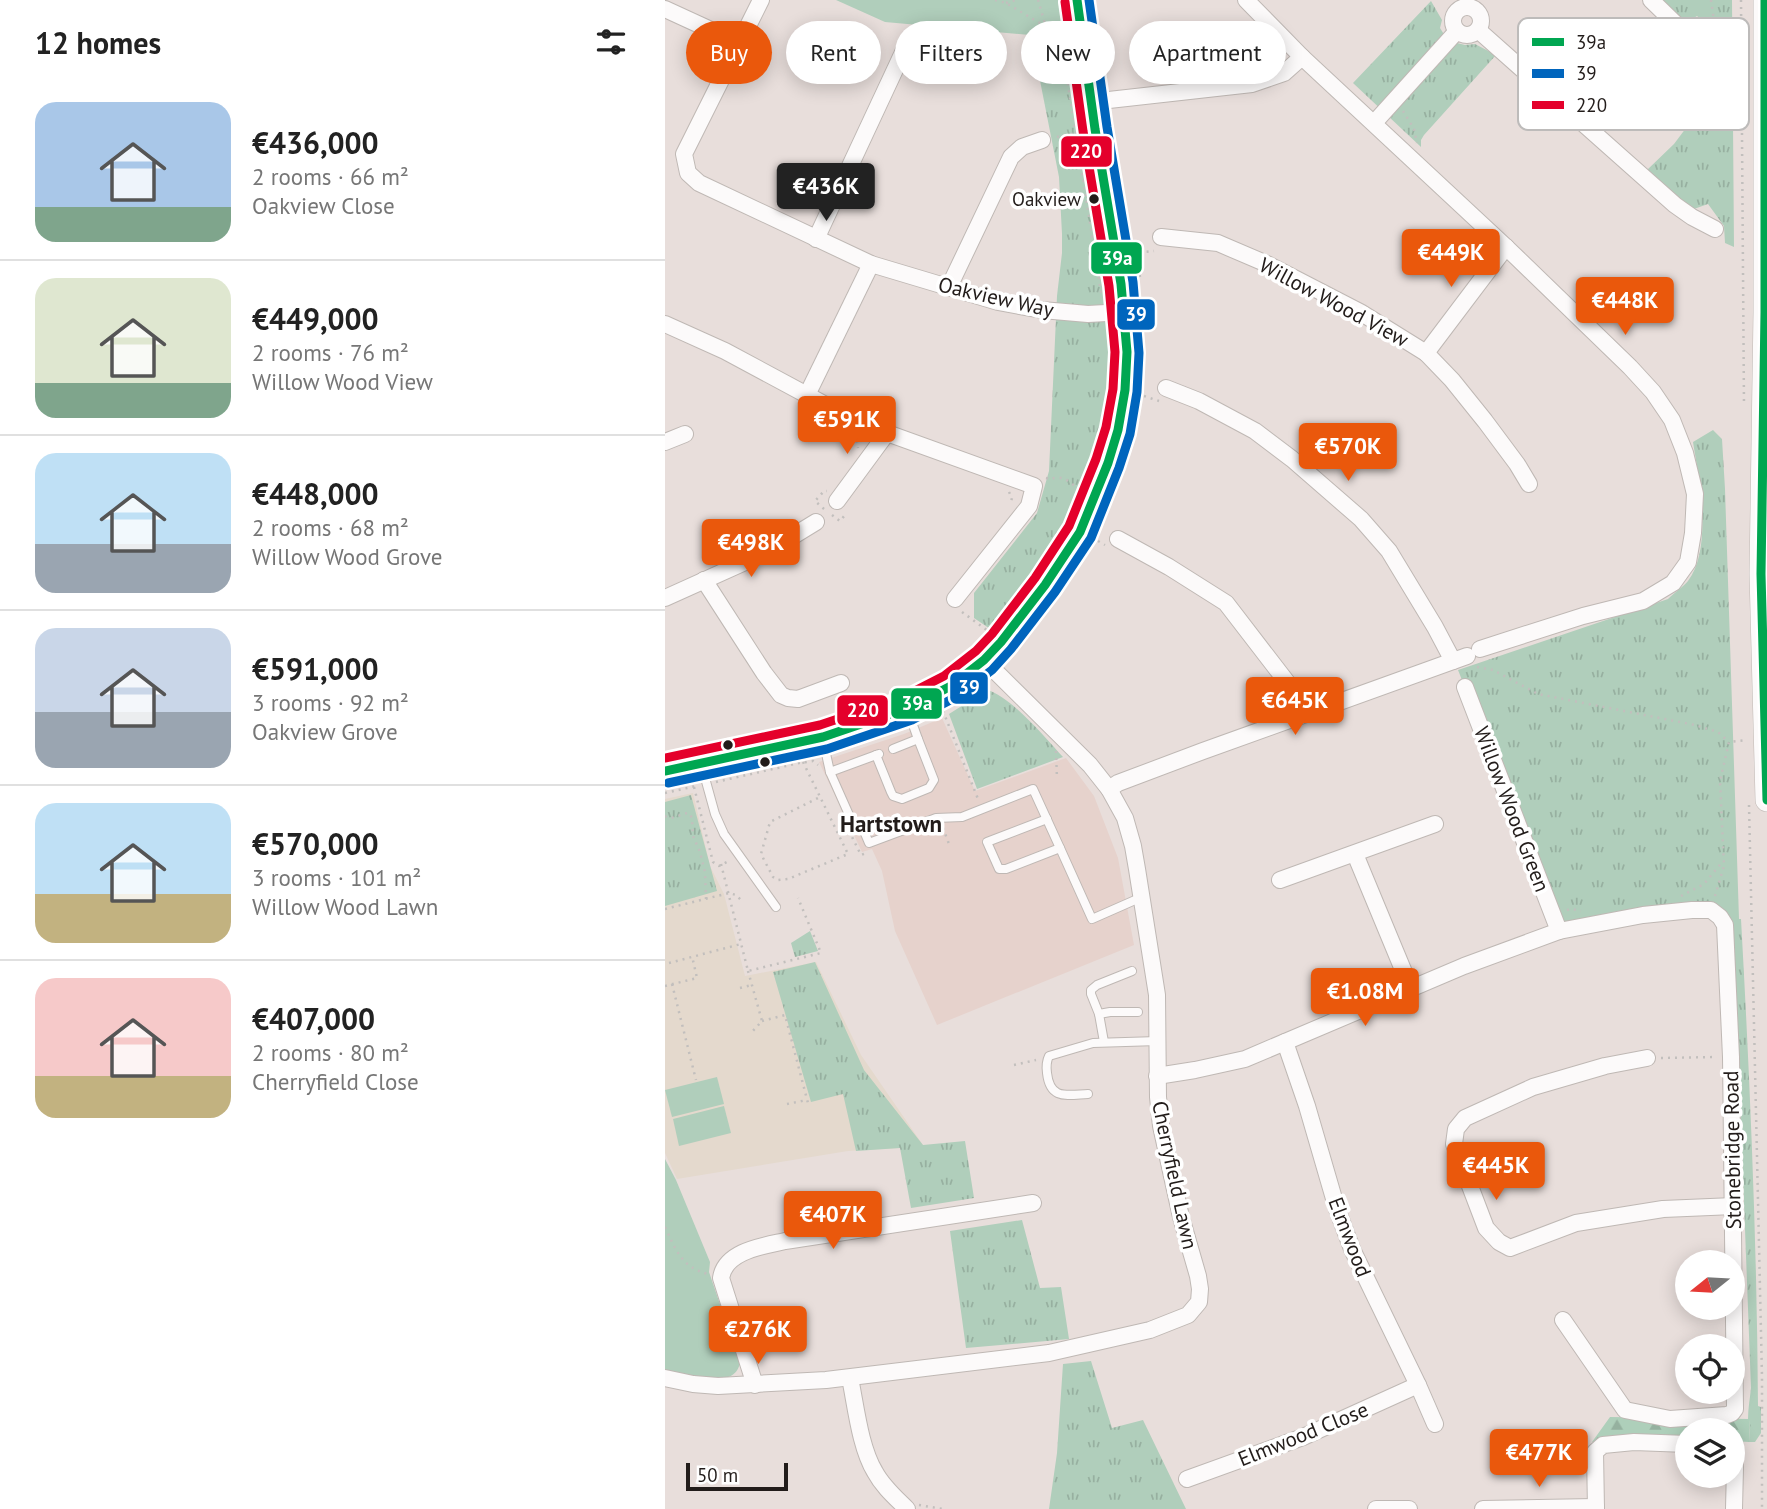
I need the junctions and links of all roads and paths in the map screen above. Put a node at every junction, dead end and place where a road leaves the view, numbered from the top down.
1 (761, 0) edge
2 (995, 0) edge
3 (1016, 0) edge
4 (1038, 0) edge
5 (1077, 0) edge
6 (1246, 0) edge
7 (1651, 0) edge
8 (1711, 0) edge
9 (1741, 0) edge
10 (1765, 0) edge
11 (1006, 3) junction
12 (1482, 5) edge
13 (1450, 6) edge
14 (665, 9) edge
15 (1670, 18) edge
16 (1714, 18) edge
17 (1741, 18) edge
18 (691, 21) edge
19 (750, 21) edge
20 (1038, 21) edge
21 (1044, 21) edge
22 (1478, 30) junction
23 (1457, 31) junction
24 (1302, 57) junction
25 (1518, 66) edge
26 (895, 70) edge
27 (719, 84) edge
28 (1073, 84) edge
29 (1091, 102) junction
30 (1402, 110) dead end
31 (1374, 122) junction
32 (1591, 130) edge
33 (1742, 130) edge
34 (1086, 131) junction
35 (1042, 140) joint
36 (1417, 146) dead end
37 (1715, 229) dead end
38 (1161, 237) dead end
39 (817, 239) junction
40 (1506, 247) junction
41 (871, 264) junction
42 (949, 287) junction
43 (1114, 313) junction
44 (665, 324) edge
45 (1766, 352) edge
46 (1426, 353) junction
47 (1165, 388) dead end
48 (807, 396) junction
49 (1744, 410) dead end
50 (849, 432) dead end
51 (887, 433) junction
52 (685, 435) dead end
53 (665, 442) edge
54 (856, 455) dead end
55 (1529, 484) dead end
56 (1008, 490) dead end
57 (838, 502) junction
58 (1010, 507) dead end
59 (816, 522) dead end
60 (1118, 539) dead end
61 (704, 580) junction
62 (665, 598) edge
63 (956, 604) joint
64 (1001, 642) junction
65 (1467, 655) junction
66 (984, 660) junction
67 (841, 683) dead end
68 (1465, 687) dead end
69 (941, 705) dead end
70 (908, 708) junction
71 (1306, 714) junction
72 (823, 737) junction
73 (1064, 738) junction
74 (1765, 738) edge
75 (918, 739) junction
76 (893, 749) dead end
77 (803, 762) junction
78 (665, 771) edge
79 (826, 773) junction
80 (704, 774) junction
81 (1057, 779) dead end
82 (1109, 789) junction
83 (665, 793) edge
84 (820, 797) junction
85 (1758, 797) edge
86 (981, 809) junction
87 (665, 816) edge
88 (1047, 819) junction
89 (1435, 824) dead end
90 (939, 825) dead end
91 (850, 832) dead end
92 (950, 844) dead end
93 (1060, 848) junction
94 (868, 852) dead end
95 (1355, 854) junction
96 (1724, 861) junction
97 (721, 864) dead end
98 (1280, 880) dead end
99 (729, 893) junction
100 (1142, 897) junction
101 (799, 898) dead end
102 (1675, 898) dead end
103 (706, 899) junction
104 (742, 901) dead end
105 (776, 907) dead end
106 (665, 909) edge
107 (1711, 909) junction
108 (1588, 910) dead end
109 (1552, 913) junction
110 (1559, 931) junction
111 (741, 944) junction
112 (692, 956) junction
113 (669, 962) dead end
114 (748, 971) junction
115 (1132, 971) dead end
116 (672, 985) junction
117 (752, 985) junction
118 (665, 986) edge
119 (740, 988) dead end
120 (1411, 989) junction
121 (1138, 1012) dead end
122 (1098, 1014) junction
123 (762, 1021) junction
124 (751, 1033) dead end
125 (1158, 1041) junction
126 (1104, 1042) junction
127 (1285, 1042) junction
128 (1731, 1057) junction
129 (1647, 1058) joint
130 (1046, 1060) junction
131 (1014, 1065) dead end
132 (1157, 1076) junction
133 (696, 1080) dead end
134 (1088, 1094) dead end
135 (807, 1100) junction
136 (787, 1104) dead end
137 (809, 1107) dead end
138 (1033, 1203) dead end
139 (1734, 1206) junction
140 (665, 1227) edge
141 (721, 1278) junction
142 (1563, 1320) dead end
143 (665, 1378) edge
144 (850, 1378) junction
145 (755, 1385) junction
146 (1418, 1385) junction
147 (1435, 1424) dead end
148 (1675, 1444) edge
149 (1187, 1479) dead end
150 (1734, 1488) edge
151 (913, 1507) edge
152 (1596, 1508) edge
153 (943, 1509) edge
154 (1375, 1509) edge
155 (1409, 1509) edge
156 (1483, 1509) edge
157 (1734, 1509) edge
158 (1762, 1509) edge

1 - 19 street, Oakview Way
2 - 11 path
3 - 11 path
4 - 21 path
5 - 29 street
6 - 24 street
7 - 15 street
8 - 16 path
9 - 17 path
10 - 45 street
11 - 20 path
12 - 13 street
12 - 22 street
13 - 23 street
14 - 18 street
22 - 23 street
22 - 25 street
23 - 31 street
24 - 29 street
24 - 31 street
26 - 39 street
27 - 39 street, Oakview Way
28 - 34 path
29 - 34 street
30 - 36 path
31 - 40 street
32 - 37 street
33 - 49 path
34 - 35 path
34 - 43 street
34 - 43 path
35 - 42 street
38 - 46 street, Willow Wood View
39 - 41 street, Oakview Way
40 - 46 street
40 - 65 street
41 - 42 street, Oakview Way
41 - 48 street
42 - 43 street, Oakview Way
43 - 64 street
44 - 48 street
45 - 74 street
46 - 55 street, Willow Wood View
47 - 65 street
48 - 51 street
50 - 54 path
51 - 57 street
51 - 63 street
52 - 53 street
56 - 58 path
57 - 57 path
59 - 61 street
60 - 71 street
61 - 62 street
61 - 67 street
63 - 64 path
64 - 66 street
65 - 71 street
66 - 70 street
66 - 73 street, Cherryfield Lawn
68 - 109 street, Willow Wood Green
69 - 86 path
70 - 72 street
70 - 75 lane
71 - 82 street
72 - 79 lane
72 - 80 street
73 - 81 path
73 - 82 street, Cherryfield Lawn
74 - 85 street
74 - 96 path
75 - 76 lane
75 - 79 lane
77 - 79 path
77 - 80 path
77 - 84 path
78 - 80 street
79 - 86 lane
80 - 83 path
80 - 105 lane
82 - 100 street, Cherryfield Lawn
84 - 84 path
85 - 158 path
86 - 88 lane
87 - 103 path
88 - 93 lane
88 - 93 lane
89 - 95 street
90 - 92 path
91 - 94 path
93 - 100 lane
95 - 98 street
95 - 120 street
96 - 102 path
96 - 107 path
97 - 99 path
99 - 103 path
99 - 104 path
99 - 111 path
100 - 125 street, Cherryfield Lawn
101 - 114 path
103 - 106 path
107 - 110 street
107 - 128 street, Stonebridge Road
108 - 109 path
109 - 110 street, Willow Wood Green
110 - 120 street
111 - 112 path
111 - 114 path
112 - 113 path
112 - 116 path
114 - 117 path
115 - 122 lane
116 - 118 path
116 - 133 path
117 - 119 path
117 - 123 path
120 - 127 street
121 - 122 lane
122 - 126 lane
123 - 124 path
123 - 135 path
125 - 126 lane
125 - 132 street, Cherryfield Lawn
126 - 130 lane
127 - 132 street
127 - 146 street, Elmwood
128 - 129 path
128 - 139 street, Stonebridge Road
129 - 139 street
130 - 131 path
130 - 134 lane
132 - 144 street, Cherryfield Lawn
135 - 136 path
135 - 137 path
138 - 141 street
139 - 142 street, Stonebridge Road
140 - 141 path
141 - 145 street
143 - 145 street, Cherryfield Lawn
144 - 145 street, Cherryfield Lawn
144 - 151 street
146 - 147 street, Elmwood
146 - 149 street, Elmwood Close
148 - 152 street
150 - 157 street
151 - 153 path
152 - 156 street
154 - 155 street

